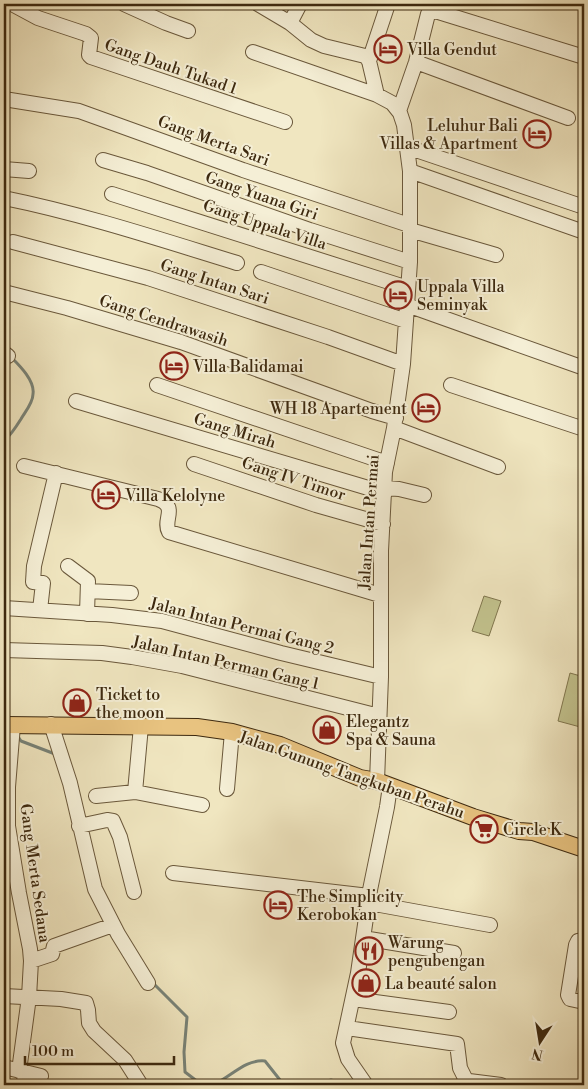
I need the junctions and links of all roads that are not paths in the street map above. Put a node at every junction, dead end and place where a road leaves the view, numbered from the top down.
1 (12, 4) edge
2 (124, 4) edge
3 (258, 4) edge
4 (300, 4) edge
5 (388, 4) edge
6 (290, 23) junction
7 (188, 32) dead end
8 (253, 52) dead end
9 (584, 57) edge
10 (369, 61) junction
11 (416, 62) junction
12 (379, 96) junction
13 (4, 99) edge
14 (399, 111) junction
15 (568, 118) dead end
16 (285, 122) dead end
17 (407, 146) junction
18 (103, 160) dead end
19 (4, 169) edge
20 (29, 171) dead end
21 (410, 171) junction
22 (112, 194) dead end
23 (4, 198) edge
24 (584, 207) edge
25 (410, 227) junction
26 (584, 232) edge
27 (12, 242) dead end
28 (496, 255) dead end
29 (410, 262) junction
30 (237, 263) dead end
31 (261, 272) dead end
32 (408, 288) junction
33 (4, 292) edge
34 (407, 305) junction
35 (406, 321) junction
36 (404, 364) junction
37 (584, 368) edge
38 (451, 385) dead end
39 (157, 386) dead end
40 (76, 401) dead end
41 (395, 423) junction
42 (584, 429) edge
43 (387, 463) junction
44 (194, 464) dead end
45 (24, 466) dead end
46 (498, 467) dead end
47 (56, 473) junction
48 (385, 491) junction
49 (424, 495) dead end
50 (383, 524) junction
51 (68, 566) dead end
52 (88, 591) junction
53 (131, 593) dead end
54 (380, 595) junction
55 (4, 608) edge
56 (40, 610) junction
57 (87, 614) junction
58 (4, 650) edge
59 (381, 677) junction
60 (379, 716) junction
61 (51, 724) junction
62 (8, 725) edge
63 (141, 726) junction
64 (232, 732) junction
65 (384, 783) junction
66 (227, 789) dead end
67 (136, 792) junction
68 (96, 796) dead end
69 (202, 805) dead end
70 (79, 826) junction
71 (519, 831) junction
72 (584, 849) edge
73 (584, 856) edge
74 (173, 873) dead end
75 (134, 892) dead end
76 (369, 899) junction
77 (113, 925) junction
78 (490, 925) dead end
79 (363, 938) junction
80 (584, 940) edge
81 (454, 953) dead end
82 (31, 961) junction
83 (578, 972) edge
84 (148, 983) dead end
85 (4, 996) edge
86 (29, 997) junction
87 (353, 999) junction
88 (584, 1002) edge
89 (449, 1012) dead end
90 (346, 1028) junction
91 (4, 1067) edge
92 (23, 1076) edge
93 (41, 1076) dead end
94 (141, 1085) edge
95 (366, 1085) edge
96 (501, 1085) edge

1 - 16 street, Gang Dauh Tukad 1
2 - 7 street
3 - 6 street
4 - 6 street
5 - 10 street
6 - 10 street
8 - 12 street
9 - 11 street
10 - 12 street
11 - 14 street
11 - 15 street
12 - 14 street
13 - 25 street, Gang Merta Sari
14 - 17 street, Jalan Intan Permai
17 - 21 street, Jalan Intan Permai
17 - 24 street
18 - 29 street, Gang Yuana Giri
19 - 20 street
21 - 25 street, Jalan Intan Permai
21 - 26 street
22 - 32 street, Gang Uppala Villa
23 - 30 street
25 - 28 street, Gang Merta Sari
25 - 29 street, Jalan Intan Permai
27 - 36 street, Gang Intan Sari
29 - 32 street, Jalan Intan Permai
31 - 35 street
32 - 34 street, Jalan Intan Permai
33 - 41 street, Gang Cendrawasih
34 - 35 street, Jalan Intan Permai
34 - 37 street
35 - 36 street, Jalan Intan Permai
36 - 41 street, Jalan Intan Permai
38 - 42 street
39 - 43 street
40 - 48 street, Gang Mirah
41 - 43 street, Jalan Intan Permai
41 - 46 street, Gang Cendrawasih
43 - 48 street, Jalan Intan Permai
44 - 50 street, Gang IV Timor
45 - 47 street
47 - 54 street
47 - 56 street
48 - 49 street, Gang Mirah
48 - 50 street, Jalan Intan Permai
50 - 54 street, Jalan Intan Permai
51 - 52 street
52 - 53 street
52 - 57 street
54 - 59 street, Jalan Intan Permai
55 - 56 street, Jalan Intan Permai Gang 2
56 - 57 street, Jalan Intan Permai Gang 2
57 - 59 street, Jalan Intan Permai Gang 2
58 - 60 street, Jalan Intan Perman Gang 1
59 - 60 street, Jalan Intan Permai
60 - 65 street, Jalan Intan Permai
61 - 62 main road, Jalan Gunung Tangkuban Perahu
61 - 63 main road, Jalan Gunung Tangkuban Perahu
61 - 70 street
62 - 82 street, Gang Merta Sedana
63 - 64 main road, Jalan Gunung Tangkuban Perahu
63 - 67 street
64 - 65 main road, Jalan Gunung Tangkuban Perahu
64 - 66 street
65 - 71 main road, Jalan Gunung Tangkuban Perahu
65 - 76 street, Jalan Intan Permai
67 - 68 street
67 - 69 street
70 - 75 street
70 - 77 street
71 - 72 main road, Jalan Gunung Tangkuban Perahu
71 - 73 main road, Jalan Gunung Tangkuban Perahu
74 - 76 street
76 - 78 street
76 - 79 street, Jalan Intan Permai
77 - 82 street
77 - 84 street
79 - 81 street
79 - 87 street, Jalan Intan Permai
80 - 83 street
82 - 86 street, Gang Merta Sedana
83 - 88 street
85 - 86 street
86 - 92 street, Gang Merta Sedana
86 - 94 street
87 - 89 street
87 - 90 street, Jalan Intan Permai
90 - 95 street, Jalan Intan Permai
90 - 96 street
91 - 92 street
92 - 93 street

